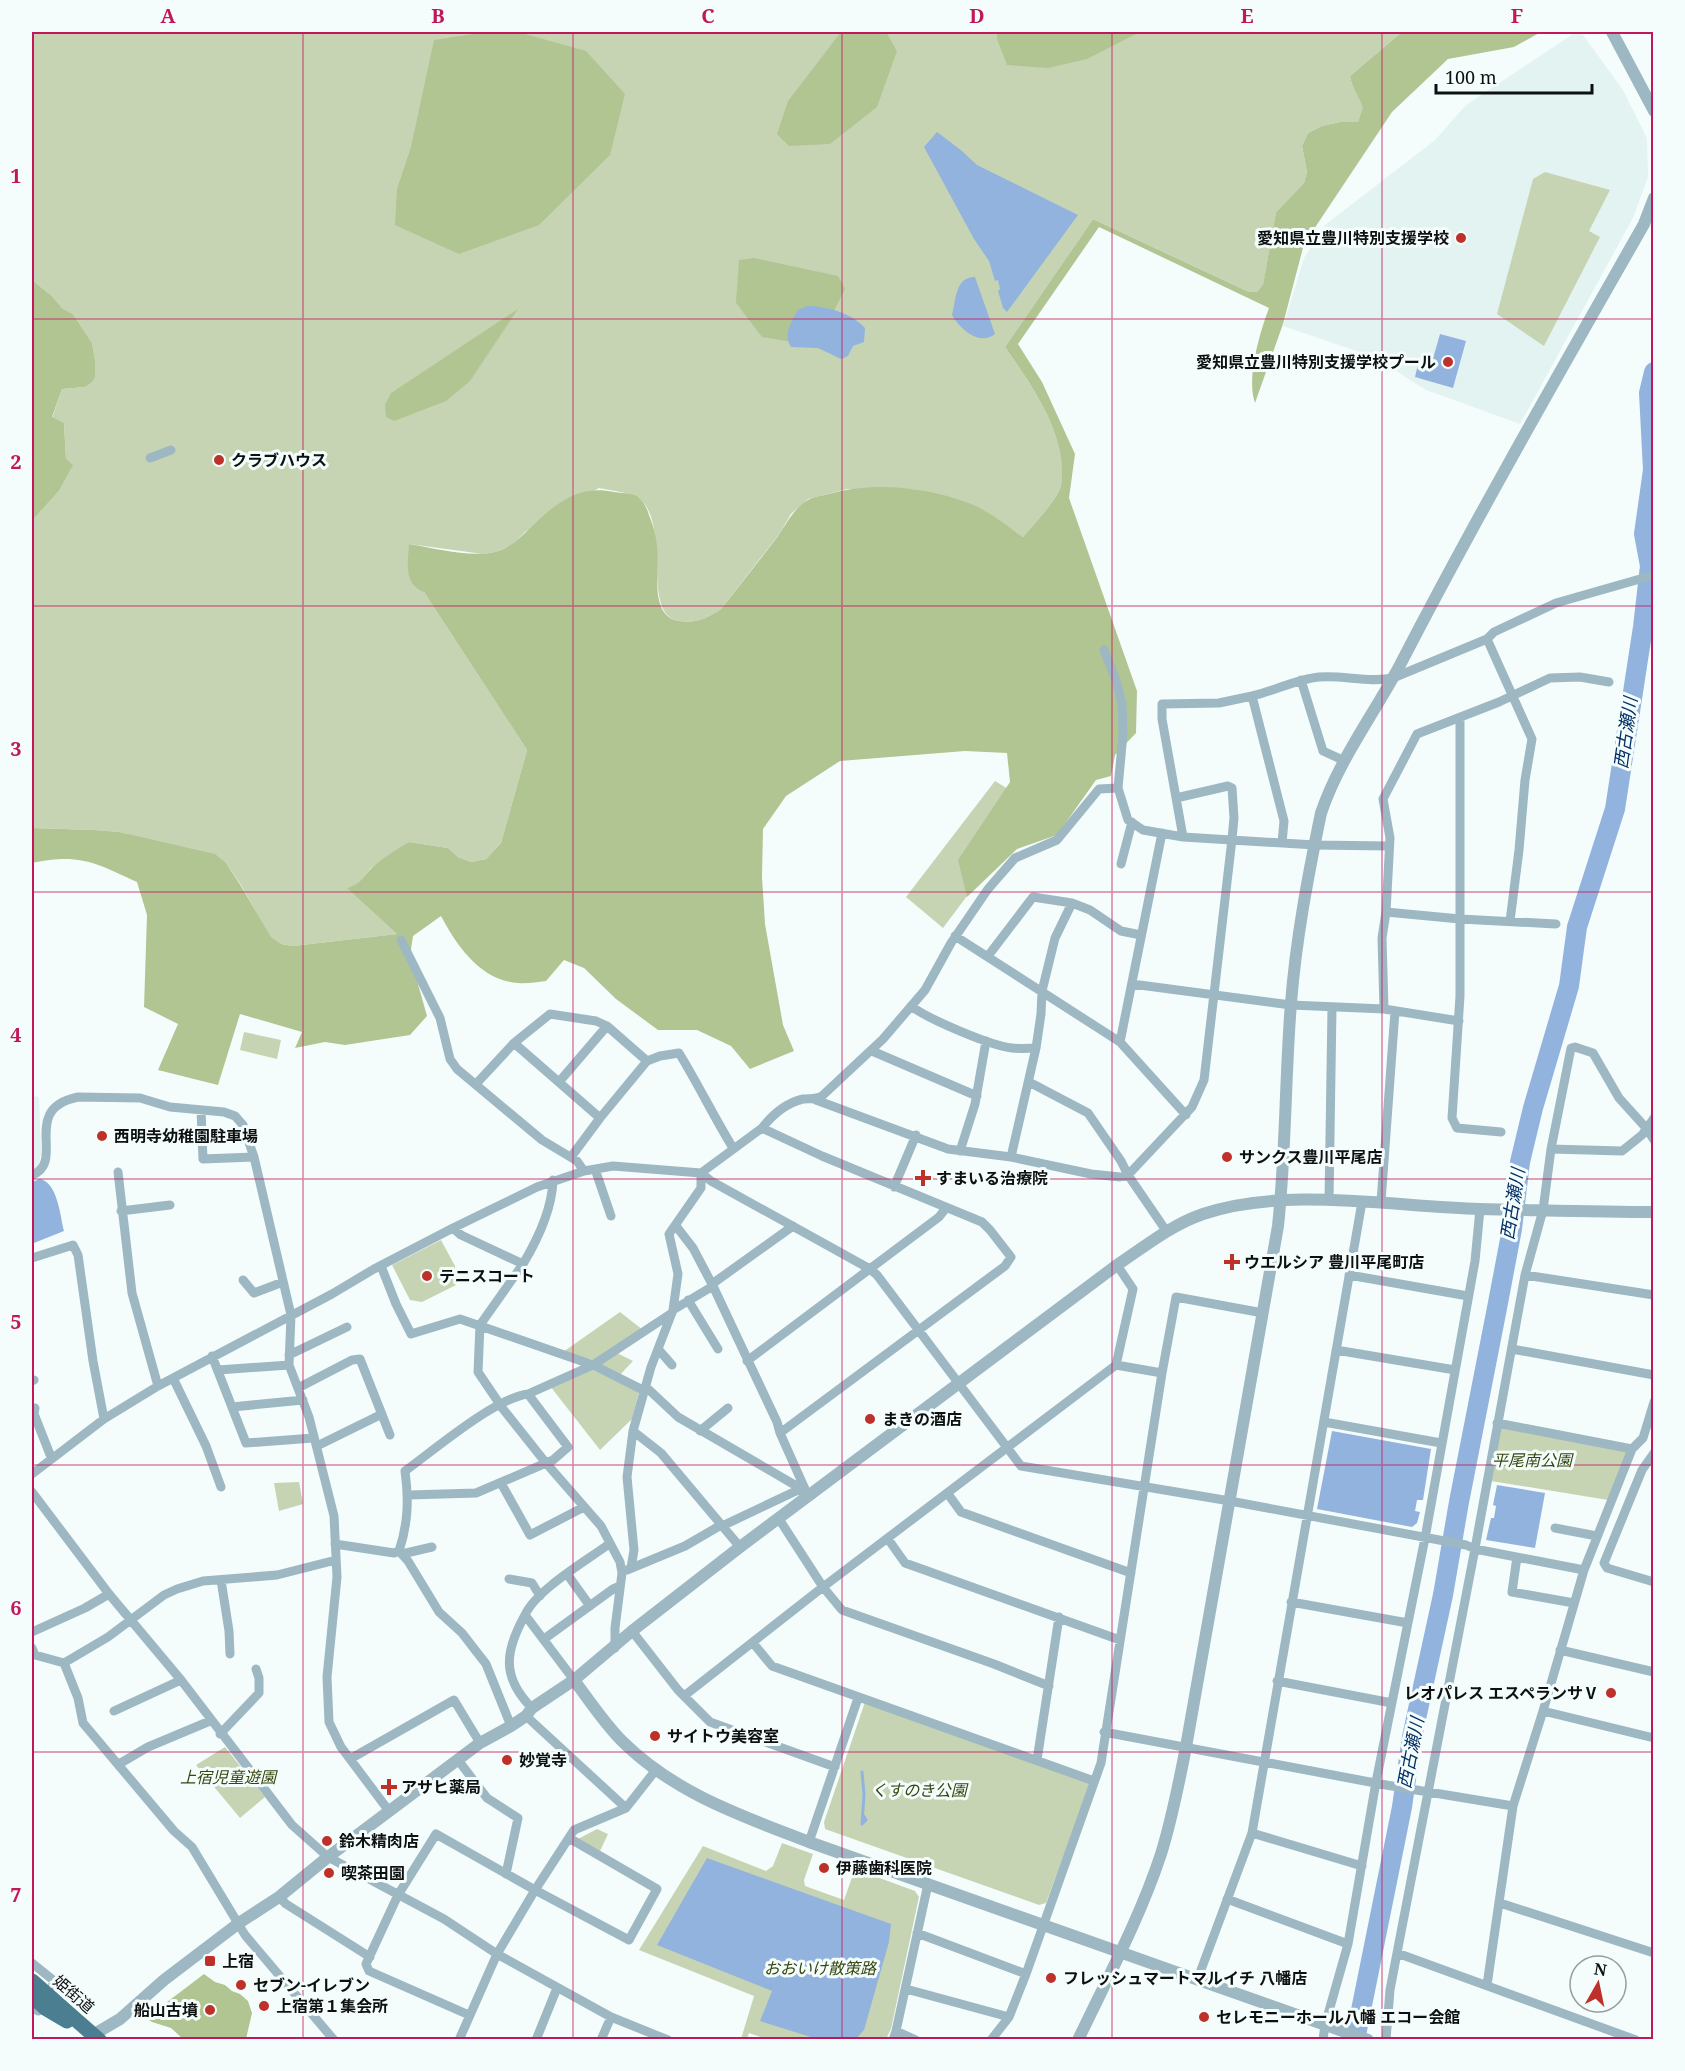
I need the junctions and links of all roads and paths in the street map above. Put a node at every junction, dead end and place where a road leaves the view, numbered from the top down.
1 (1612, 32) edge
2 (1653, 111) edge
3 (1653, 198) edge
4 (171, 450) dead end
5 (150, 458) dead end
6 (1653, 575) edge
7 (1487, 639) junction
8 (1104, 650) dead end
9 (1393, 678) junction
10 (1301, 680) junction
11 (1609, 682) dead end
12 (1512, 695) junction
13 (1252, 696) junction
14 (1460, 717) junction
15 (1345, 761) junction
16 (1118, 788) junction
17 (1176, 798) junction
18 (1132, 822) junction
19 (1162, 833) junction
20 (1183, 837) junction
21 (1232, 839) junction
22 (1282, 843) junction
23 (1315, 845) junction
24 (1388, 846) junction
25 (1121, 864) dead end
26 (1072, 903) junction
27 (1386, 912) junction
28 (1460, 919) junction
29 (1510, 921) junction
30 (1556, 924) dead end
31 (1142, 935) junction
32 (956, 936) junction
33 (401, 940) dead end
34 (988, 956) junction
35 (1132, 984) junction
36 (1042, 991) junction
37 (1215, 995) junction
38 (1291, 1005) junction
39 (911, 1006) junction
40 (1332, 1007) junction
41 (1384, 1009) junction
42 (1395, 1011) junction
43 (1459, 1021) junction
44 (607, 1026) junction
45 (986, 1041) junction
46 (1120, 1042) junction
47 (514, 1043) junction
48 (1036, 1048) junction
49 (872, 1052) junction
50 (647, 1061) junction
51 (559, 1082) junction
52 (1029, 1082) junction
53 (476, 1084) junction
54 (977, 1096) junction
55 (816, 1100) junction
56 (201, 1110) junction
57 (1186, 1115) junction
58 (600, 1118) junction
59 (1653, 1118) edge
60 (762, 1128) junction
61 (1647, 1129) junction
62 (1501, 1132) dead end
63 (916, 1136) junction
64 (1653, 1140) edge
65 (733, 1148) junction
66 (1551, 1149) junction
67 (960, 1151) junction
68 (254, 1157) junction
69 (571, 1157) junction
70 (1011, 1157) junction
71 (595, 1169) junction
72 (584, 1171) junction
73 (118, 1172) dead end
74 (701, 1173) junction
75 (32, 1175) edge
76 (1128, 1175) junction
77 (553, 1180) junction
78 (894, 1187) junction
79 (1281, 1201) junction
80 (1329, 1201) junction
81 (1362, 1202) junction
82 (1381, 1202) junction
83 (170, 1205) dead end
84 (946, 1208) junction
85 (1480, 1209) junction
86 (121, 1210) junction
87 (1543, 1210) junction
88 (1653, 1212) edge
89 (611, 1216) dead end
90 (676, 1226) junction
91 (793, 1226) junction
92 (453, 1228) junction
93 (1167, 1232) junction
94 (32, 1258) edge
95 (523, 1264) junction
96 (1117, 1265) junction
97 (381, 1266) junction
98 (870, 1269) junction
99 (1349, 1275) junction
100 (1525, 1275) junction
101 (243, 1280) dead end
102 (283, 1282) junction
103 (712, 1285) junction
104 (1653, 1295) edge
105 (1468, 1296) junction
106 (688, 1300) junction
107 (672, 1311) junction
108 (1263, 1313) junction
109 (291, 1315) junction
110 (480, 1325) junction
111 (347, 1327) dead end
112 (918, 1331) junction
113 (658, 1349) junction
114 (718, 1349) dead end
115 (1512, 1349) junction
116 (1336, 1350) junction
117 (212, 1356) junction
118 (289, 1360) junction
119 (747, 1361) junction
120 (593, 1365) junction
121 (672, 1365) dead end
122 (1116, 1365) junction
123 (218, 1370) junction
124 (1455, 1370) junction
125 (1162, 1373) junction
126 (1653, 1375) edge
127 (173, 1378) junction
128 (960, 1383) junction
129 (158, 1386) junction
130 (298, 1388) junction
131 (645, 1389) junction
132 (528, 1394) junction
133 (303, 1400) junction
134 (1653, 1402) edge
135 (500, 1404) junction
136 (232, 1407) junction
137 (35, 1408) dead end
138 (728, 1408) dead end
139 (382, 1414) junction
140 (104, 1419) junction
141 (1324, 1422) junction
142 (1497, 1423) junction
143 (633, 1431) junction
144 (700, 1431) junction
145 (780, 1433) junction
146 (390, 1435) dead end
147 (315, 1442) junction
148 (1441, 1443) junction
149 (1007, 1448) junction
150 (1632, 1449) junction
151 (1653, 1454) edge
152 (51, 1457) junction
153 (546, 1463) junction
154 (32, 1474) edge
155 (501, 1483) junction
156 (221, 1487) dead end
157 (1144, 1487) junction
158 (32, 1492) edge
159 (808, 1492) junction
160 (948, 1494) junction
161 (409, 1495) junction
162 (1230, 1501) junction
163 (584, 1507) junction
164 (1306, 1515) junction
165 (779, 1519) junction
166 (721, 1526) junction
167 (1555, 1528) dead end
168 (1597, 1536) junction
169 (1425, 1538) junction
170 (888, 1539) junction
171 (335, 1544) junction
172 (609, 1544) junction
173 (432, 1547) dead end
174 (740, 1547) junction
175 (1470, 1547) junction
176 (400, 1553) junction
177 (1517, 1557) junction
178 (336, 1560) junction
179 (1584, 1570) junction
180 (626, 1571) junction
181 (1131, 1573) junction
182 (567, 1574) junction
183 (509, 1579) dead end
184 (221, 1580) junction
185 (1653, 1582) edge
186 (620, 1586) junction
187 (824, 1587) junction
188 (109, 1594) junction
189 (540, 1596) junction
190 (1291, 1602) junction
191 (1574, 1603) junction
192 (590, 1606) junction
193 (525, 1615) junction
194 (1059, 1617) junction
195 (129, 1619) junction
196 (1408, 1623) junction
197 (632, 1631) junction
198 (32, 1632) edge
199 (544, 1639) junction
200 (1120, 1640) junction
201 (753, 1643) junction
202 (615, 1647) junction
203 (1560, 1650) junction
204 (33, 1653) edge
205 (230, 1654) dead end
206 (64, 1664) junction
207 (256, 1669) dead end
208 (1653, 1672) edge
209 (181, 1680) junction
210 (574, 1680) junction
211 (1277, 1682) junction
212 (1049, 1686) junction
213 (684, 1696) junction
214 (858, 1698) junction
215 (1392, 1703) junction
216 (114, 1711) dead end
217 (1544, 1711) junction
218 (529, 1712) junction
219 (210, 1721) junction
220 (512, 1726) junction
221 (1104, 1732) junction
222 (220, 1734) junction
223 (1653, 1738) edge
224 (480, 1743) junction
225 (1186, 1747) junction
226 (350, 1759) junction
227 (458, 1760) junction
228 (1037, 1760) junction
229 (1263, 1761) junction
230 (119, 1764) junction
231 (835, 1767) junction
232 (655, 1771) junction
233 (1094, 1781) junction
234 (1376, 1782) junction
235 (1423, 1791) junction
236 (1513, 1806) junction
237 (626, 1808) junction
238 (389, 1811) junction
239 (1252, 1833) junction
240 (569, 1838) junction
241 (809, 1842) junction
242 (328, 1857) junction
243 (1362, 1866) junction
244 (506, 1874) junction
245 (928, 1884) junction
246 (535, 1890) junction
247 (398, 1895) junction
248 (279, 1898) junction
249 (1227, 1899) junction
250 (1500, 1903) junction
251 (238, 1923) junction
252 (1044, 1924) junction
253 (917, 1933) junction
254 (1348, 1944) junction
255 (1119, 1952) junction
256 (1397, 1953) junction
257 (1653, 1953) edge
258 (497, 1954) junction
259 (370, 1957) junction
260 (32, 1963) edge
261 (1026, 1974) junction
262 (1198, 1978) junction
263 (32, 1981) edge
264 (1488, 1985) junction
265 (556, 1988) junction
266 (906, 1989) junction
267 (32, 1996) edge
268 (43, 2005) edge
269 (469, 2015) junction
270 (610, 2017) junction
271 (1009, 2017) junction
272 (1325, 2025) junction
273 (326, 2031) junction
274 (894, 2035) edge
275 (650, 2036) edge
276 (93, 2038) edge
277 (318, 2040) edge
278 (334, 2040) edge
279 (459, 2040) edge
280 (536, 2040) edge
281 (601, 2040) edge
282 (668, 2040) edge
283 (916, 2040) edge
284 (991, 2040) edge
285 (1078, 2040) edge
286 (1323, 2040) edge
287 (1368, 2040) edge
288 (1386, 2040) edge
289 (1636, 2040) edge

1 - 2 street
3 - 9 street
4 - 5 street
6 - 7 street
7 - 9 street
7 - 12 street
8 - 16 street
9 - 10 street
9 - 15 street
10 - 13 street
10 - 15 street
11 - 12 street
12 - 14 street
12 - 29 street
13 - 17 street
13 - 22 street
14 - 24 street
14 - 28 street
15 - 23 street
16 - 18 street
16 - 32 street
17 - 20 street
17 - 21 street
18 - 19 street
18 - 25 street
19 - 20 street
19 - 31 street
20 - 21 street
21 - 22 street
21 - 37 street
22 - 23 street
23 - 24 street
23 - 38 street
24 - 27 street
26 - 31 street
26 - 34 street
26 - 36 street
27 - 28 street
27 - 41 street
28 - 29 street
28 - 43 street
29 - 30 street
31 - 35 street
32 - 34 street
32 - 39 street
33 - 53 street
34 - 36 street
35 - 37 street
35 - 46 street
36 - 46 street
36 - 48 street
37 - 38 street
37 - 57 street
38 - 40 street
38 - 79 street
39 - 45 street
39 - 49 street
40 - 41 street
40 - 80 street
41 - 42 street
42 - 43 street
42 - 82 street
43 - 62 street
44 - 47 street
44 - 50 street
44 - 51 street
45 - 48 street
45 - 54 street
46 - 57 street
47 - 51 street
47 - 53 street
48 - 52 street
49 - 54 street
49 - 55 street
50 - 58 street
50 - 65 street
51 - 58 street
52 - 70 street
52 - 76 street
53 - 69 street
54 - 67 street
55 - 60 street
55 - 63 street
56 - 68 street
56 - 68 street
56 - 75 street
57 - 76 street
58 - 69 street
59 - 61 street
60 - 65 street
60 - 78 street
61 - 64 street
61 - 66 street
61 - 66 street
63 - 67 street
63 - 78 street
65 - 74 street
66 - 87 street
67 - 70 street
68 - 102 street
69 - 72 street
70 - 76 street
71 - 72 street
71 - 74 street
71 - 89 street
72 - 77 street
73 - 86 street
74 - 90 street
74 - 91 street
76 - 93 street
77 - 92 street
77 - 95 street
78 - 84 street
79 - 80 street
79 - 93 street
79 - 108 street
80 - 81 street
81 - 82 street
81 - 99 street
82 - 85 street
83 - 86 street
84 - 98 street
84 - 112 street
85 - 87 street
85 - 105 street
86 - 129 street
87 - 88 street
87 - 100 street
90 - 103 street
90 - 107 street
91 - 98 street
91 - 103 street
92 - 95 street
92 - 97 street
93 - 96 street
94 - 140 street
95 - 110 street
96 - 122 street
96 - 128 street
97 - 109 street
97 - 110 street
98 - 112 street
98 - 119 street
99 - 105 street
99 - 116 street
100 - 104 street
100 - 115 street
101 - 102 street
102 - 109 street
103 - 106 street
103 - 119 street
105 - 124 street
106 - 107 street
106 - 114 street
107 - 113 street
107 - 120 street
108 - 125 street
108 - 162 street
109 - 117 street
109 - 118 street
110 - 120 street
110 - 135 street
111 - 118 street
112 - 128 street
112 - 145 street
113 - 121 street
113 - 131 street
115 - 126 street
115 - 142 street
116 - 124 street
116 - 141 street
117 - 123 street
117 - 127 street
118 - 123 street
118 - 130 street
119 - 145 street
120 - 131 street
120 - 132 street
122 - 125 street
122 - 149 street
123 - 136 street
124 - 148 street
125 - 157 street
127 - 129 street
127 - 156 street
128 - 149 street
128 - 159 street
129 - 140 street
130 - 133 street
130 - 139 street
131 - 143 street
131 - 144 street
132 - 135 street
132 - 153 street
133 - 136 street
133 - 147 street
134 - 150 street
135 - 153 street
135 - 161 street
136 - 147 street
137 - 152 street
138 - 144 street
139 - 146 street
139 - 147 street
140 - 152 street
141 - 148 street
141 - 164 street
142 - 150 street
142 - 175 street
143 - 166 street
143 - 180 street
144 - 159 street
145 - 159 street
147 - 171 street
148 - 169 street
149 - 157 street
149 - 160 street
150 - 168 street
151 - 185 street
152 - 154 street
153 - 155 street
153 - 163 street
155 - 161 street
155 - 163 street
157 - 162 street
157 - 181 street
158 - 188 street
159 - 165 street
159 - 166 street
160 - 170 street
160 - 181 street
161 - 176 street
162 - 164 street
162 - 225 street
163 - 172 street
164 - 169 street
164 - 190 street
165 - 174 street
165 - 187 street
166 - 174 street
166 - 180 street
167 - 168 street
168 - 179 street
169 - 175 street
169 - 196 street
170 - 187 street
170 - 194 street
171 - 176 street
171 - 178 street
172 - 180 street
172 - 182 street
173 - 176 street
174 - 197 street
175 - 177 street
175 - 235 street
176 - 220 street
177 - 179 street
177 - 191 street
178 - 184 street
178 - 226 street
179 - 191 street
180 - 186 street
181 - 200 street
182 - 189 street
182 - 192 street
183 - 189 street
184 - 195 street
184 - 205 street
186 - 192 street
186 - 202 street
187 - 201 street
187 - 212 street
188 - 195 street
188 - 198 street
189 - 193 street
190 - 196 street
190 - 211 street
191 - 203 street
192 - 199 street
193 - 199 street
193 - 218 street
194 - 200 street
194 - 212 street
195 - 206 street
195 - 209 street
196 - 215 street
197 - 202 street
197 - 213 street
199 - 210 street
200 - 221 street
201 - 213 street
201 - 214 street
202 - 210 street
203 - 208 street
203 - 217 street
204 - 206 street
206 - 230 street
207 - 222 street
209 - 216 street
209 - 219 street
210 - 218 street
210 - 232 street
211 - 215 street
211 - 229 street
212 - 228 street
213 - 231 street
214 - 228 street
214 - 231 street
215 - 234 street
217 - 223 street
217 - 236 street
218 - 220 street
218 - 237 street
219 - 222 street
219 - 230 street
220 - 224 street
221 - 225 street
221 - 233 street
222 - 242 street
224 - 226 street
224 - 227 street
225 - 229 street
225 - 255 street
226 - 238 street
227 - 238 street
227 - 244 street
228 - 233 street
229 - 234 street
229 - 239 street
230 - 251 street
231 - 241 street
232 - 237 street
232 - 241 street
233 - 252 street
234 - 235 street
234 - 243 street
235 - 236 street
235 - 256 street
236 - 250 street
237 - 240 street
238 - 242 street
239 - 243 street
239 - 249 street
240 - 246 street
240 - 246 street
241 - 245 street
242 - 247 street
242 - 248 street
243 - 254 street
244 - 246 street
244 - 247 street
245 - 252 street
245 - 253 street
246 - 258 street
247 - 258 street
247 - 259 street
248 - 251 street
248 - 259 street
249 - 254 street
249 - 262 street
250 - 257 street
250 - 264 street
251 - 273 street
251 - 276 street
252 - 255 street
252 - 261 street
253 - 261 street
253 - 266 street
254 - 272 street
255 - 262 street
255 - 285 street
256 - 264 street
256 - 288 street
258 - 265 street
258 - 269 street
259 - 269 street
260 - 268 street
261 - 271 street
262 - 272 street
263 - 268 main road, 姫街道
264 - 289 street
265 - 270 street
265 - 280 street
266 - 271 street
266 - 274 street
267 - 268 main road, 姫街道
268 - 276 main road, 姫街道
269 - 279 street
270 - 275 street
270 - 281 street
271 - 284 street
272 - 286 street
272 - 287 street
273 - 277 street
273 - 278 street
274 - 283 street
275 - 282 street

